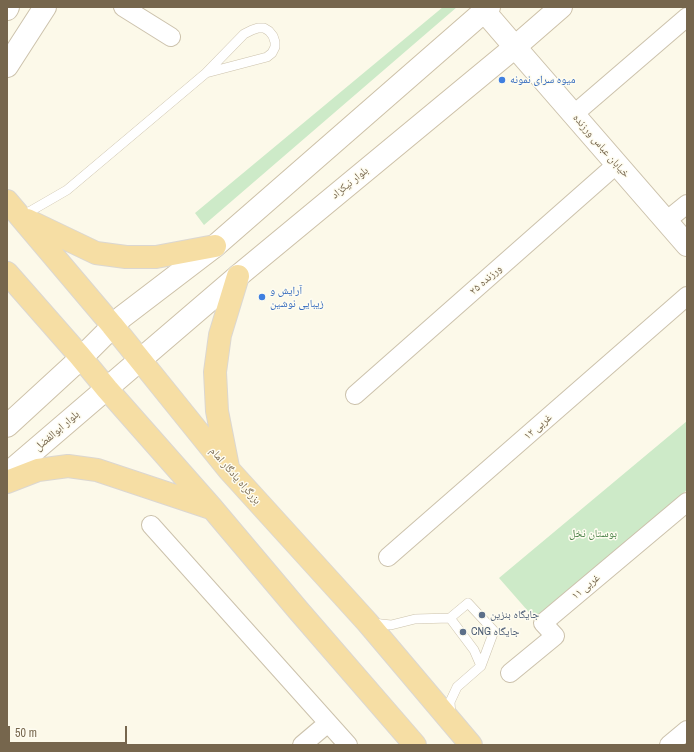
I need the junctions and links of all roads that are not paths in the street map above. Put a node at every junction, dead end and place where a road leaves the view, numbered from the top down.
1 (45, 7) edge
2 (123, 7) edge
3 (561, 7) edge
4 (487, 9) edge
5 (687, 16) edge
6 (172, 37) dead end
7 (515, 47) junction
8 (7, 66) edge
9 (206, 73) junction
10 (573, 115) junction
11 (616, 164) junction
12 (687, 204) edge
13 (14, 209) edge
14 (666, 221) junction
15 (687, 245) edge
16 (215, 246) junction
17 (7, 273) edge
18 (238, 276) junction
19 (687, 296) edge
20 (112, 325) junction
21 (81, 358) junction
22 (140, 360) junction
23 (107, 389) junction
24 (355, 395) dead end
25 (7, 426) edge
26 (229, 470) junction
27 (7, 474) edge
28 (7, 482) edge
29 (687, 502) edge
30 (212, 508) junction
31 (151, 524) dead end
32 (388, 558) dead end
33 (450, 618) junction
34 (367, 622) junction
35 (481, 666) junction
36 (510, 673) dead end
37 (451, 721) junction
38 (328, 723) junction
39 (687, 730) edge
40 (302, 745) edge
41 (348, 745) edge
42 (415, 745) edge
43 (471, 745) edge
44 (670, 745) edge

1 - 8 main road
2 - 6 street
3 - 7 main road, بلوار نیکزاد
4 - 7 main road, خیابان عباس ورزنده
4 - 16 main road
5 - 10 street
7 - 10 main road, خیابان عباس ورزنده
7 - 18 main road, بلوار نیکزاد
9 - 9 lane
9 - 13 lane
10 - 11 main road, خیابان عباس ورزنده
11 - 14 main road, خیابان عباس ورزنده
11 - 24 street, ورزنده ۲۵
12 - 14 street
13 - 16 highway
13 - 20 highway, بزرگراه یادگار امام
14 - 15 main road, خیابان عباس ورزنده
16 - 20 main road
17 - 21 highway
18 - 22 main road, بلوار نیکزاد
18 - 26 highway
19 - 32 street, غربی ۱۲
20 - 21 main road
20 - 22 highway, بزرگراه یادگار امام
21 - 23 highway
21 - 25 main road
22 - 23 main road, بلوار ابوالفضل
22 - 26 highway, بزرگراه یادگار امام
23 - 27 main road, بلوار ابوالفضل
23 - 30 highway
26 - 34 highway, بزرگراه یادگار امام
28 - 30 highway
29 - 36 street, غربی ۱۱
30 - 42 highway
31 - 38 street
33 - 34 lane
33 - 35 lane
33 - 35 lane
34 - 37 highway, بزرگراه یادگار امام
35 - 37 lane
37 - 43 highway, بزرگراه یادگار امام
38 - 40 street
38 - 41 street
39 - 44 street

